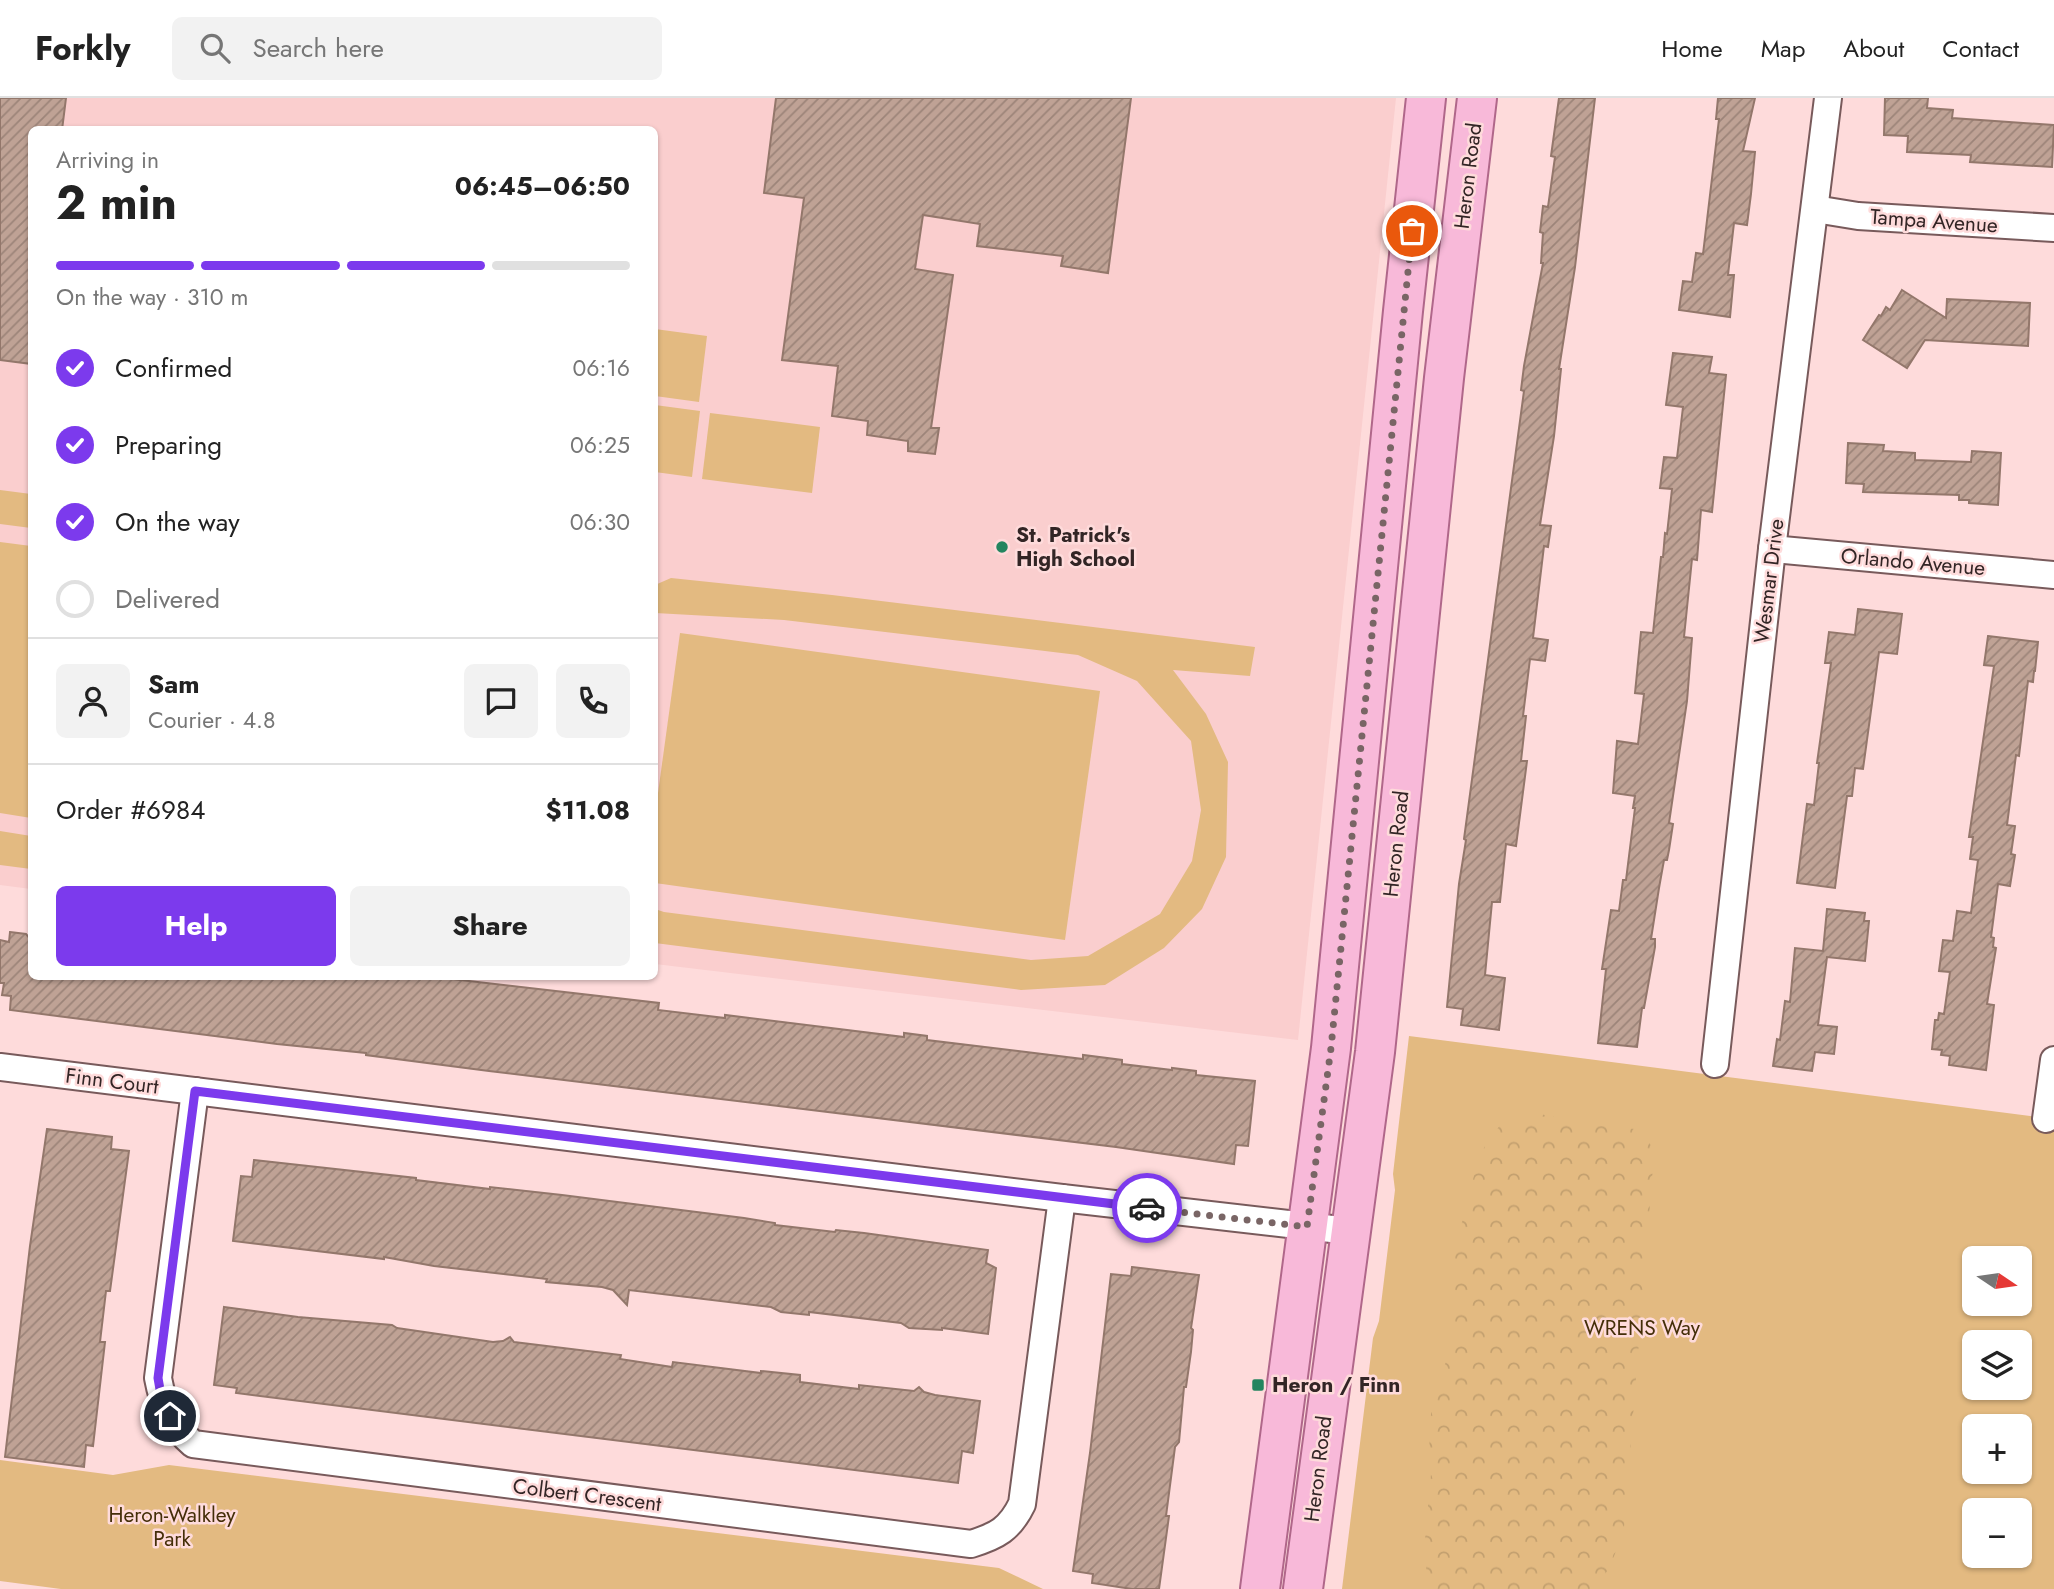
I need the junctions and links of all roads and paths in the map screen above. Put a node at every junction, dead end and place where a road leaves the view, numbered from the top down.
1 (1426, 98) edge
2 (1477, 98) edge
3 (1828, 98) edge
4 (1815, 209) junction
5 (2054, 228) edge
6 (1772, 550) junction
7 (2054, 575) edge
8 (2054, 1059) edge
9 (1715, 1065) dead end
10 (0, 1067) edge
11 (195, 1091) junction
12 (2046, 1119) dead end
13 (1062, 1198) junction
14 (1307, 1227) junction
15 (1349, 1231) junction
16 (1260, 1589) edge
17 (1303, 1589) edge

1 - 14 main road, Heron Road
2 - 15 main road, Heron Road
3 - 4 street, Wesmar Drive
4 - 5 street, Tampa Avenue
4 - 6 street, Wesmar Drive
6 - 7 street, Orlando Avenue
6 - 9 street, Wesmar Drive
8 - 12 street
10 - 11 street, Finn Court
11 - 13 street, Finn Court
11 - 13 street, Colbert Crescent
13 - 14 street, Finn Court
14 - 15 street, Finn Court
14 - 16 main road, Heron Road
15 - 17 main road, Heron Road

